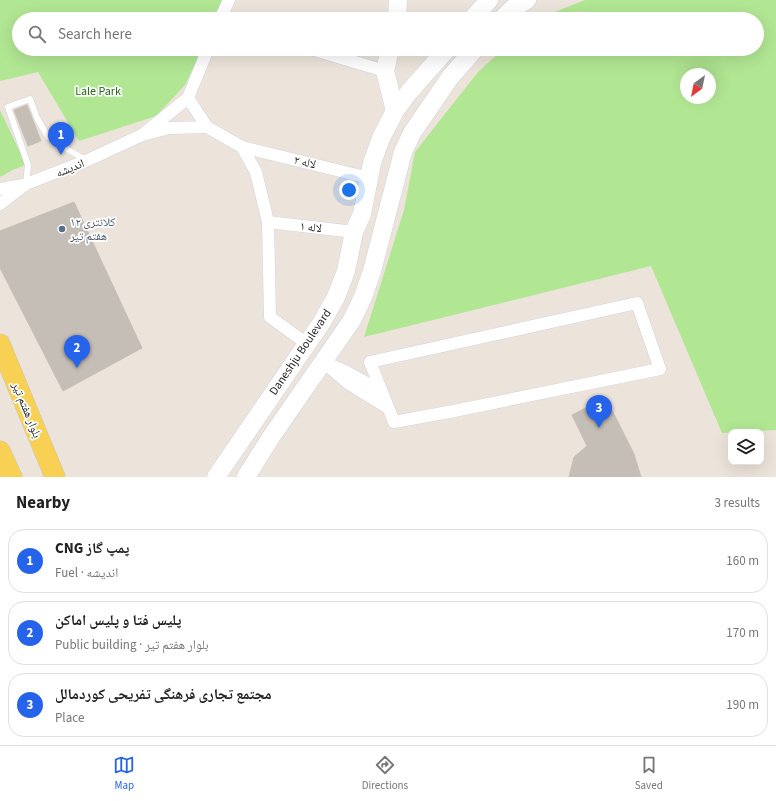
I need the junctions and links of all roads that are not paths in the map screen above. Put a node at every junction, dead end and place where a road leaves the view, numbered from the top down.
1 (229, 0) edge
2 (398, 0) edge
3 (489, 0) edge
4 (527, 0) edge
5 (223, 12) edge
6 (397, 12) edge
7 (478, 12) edge
8 (510, 12) edge
9 (205, 56) edge
10 (335, 56) edge
11 (388, 56) edge
12 (441, 56) edge
13 (468, 56) edge
14 (385, 71) junction
15 (188, 98) junction
16 (395, 111) junction
17 (207, 127) junction
18 (142, 135) junction
19 (242, 147) junction
20 (88, 160) junction
21 (369, 178) junction
22 (26, 184) junction
23 (0, 189) edge
24 (0, 204) edge
25 (268, 222) junction
26 (354, 232) junction
27 (0, 344) edge
28 (307, 344) junction
29 (324, 360) junction
30 (381, 391) junction
31 (388, 408) junction
32 (0, 451) edge
33 (12, 477) edge
34 (55, 477) edge
35 (216, 477) edge
36 (246, 477) edge

1 - 5 street
2 - 6 main road
3 - 7 main road
4 - 8 main road
9 - 15 street
10 - 14 street
11 - 14 main road
12 - 16 main road, Daneshju Boulevard
13 - 29 main road, Daneshju Boulevard
14 - 16 main road
15 - 17 street
15 - 18 street
16 - 21 main road, Daneshju Boulevard
17 - 18 street
17 - 19 street
18 - 20 street, اندیشه
19 - 21 street, لاله ۲
19 - 25 street
20 - 22 street, اندیشه
20 - 22 lane
21 - 26 main road, Daneshju Boulevard
22 - 23 street
22 - 24 street, اندیشه
25 - 26 street, لاله ۱
25 - 28 street
26 - 28 main road, Daneshju Boulevard
27 - 34 main road, بلوار هفتم تیر
28 - 29 main road
28 - 35 main road, Daneshju Boulevard
29 - 30 street
29 - 31 street
29 - 36 main road, Daneshju Boulevard
30 - 31 street
30 - 31 street
32 - 33 main road

